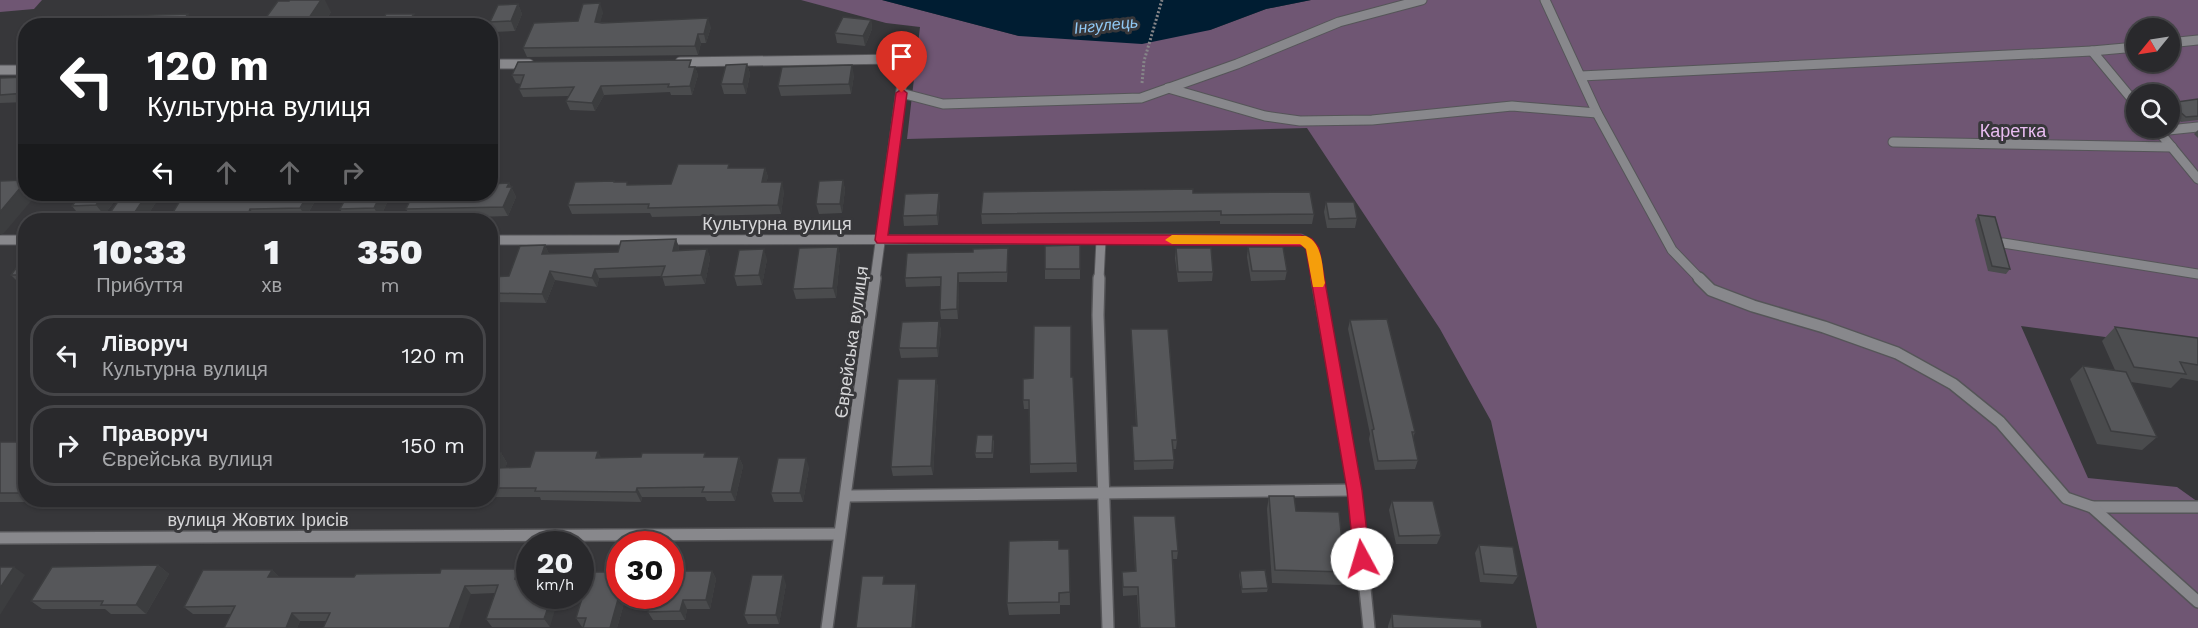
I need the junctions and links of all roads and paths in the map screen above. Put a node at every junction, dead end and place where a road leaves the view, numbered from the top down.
1 (1162, 0) edge
2 (1422, 0) edge
3 (1545, 0) edge
4 (2198, 40) edge
5 (2180, 42) edge
6 (2126, 47) edge
7 (2092, 51) junction
8 (1144, 61) dead end
9 (666, 62) edge
10 (498, 64) edge
11 (537, 64) edge
12 (0, 70) edge
13 (18, 70) edge
14 (1581, 76) junction
15 (1168, 88) junction
16 (2126, 92) edge
17 (902, 93) junction
18 (1598, 113) junction
19 (2198, 127) edge
20 (2180, 128) edge
21 (2164, 138) edge
22 (1893, 142) dead end
23 (2172, 147) junction
24 (2198, 178) edge
25 (0, 240) edge
26 (18, 240) edge
27 (498, 240) edge
28 (881, 240) junction
29 (1101, 240) junction
30 (2003, 243) edge
31 (2198, 274) edge
32 (1355, 490) junction
33 (1104, 495) junction
34 (847, 496) junction
35 (2092, 507) junction
36 (2198, 507) edge
37 (839, 534) junction
38 (0, 538) edge
39 (2198, 602) edge
40 (827, 628) edge
41 (1108, 628) edge
42 (1369, 628) edge

1 - 8 path
2 - 15 street
3 - 14 street
4 - 5 street
6 - 7 street
7 - 14 street
7 - 16 street
9 - 17 street, Єврейська вулиця
10 - 11 street
12 - 13 street
14 - 18 street
15 - 17 street
15 - 18 street
17 - 28 street, Єврейська вулиця
18 - 35 street
19 - 20 street
21 - 23 street
22 - 23 street
23 - 24 street
25 - 26 street
27 - 28 street, Культурна вулиця
28 - 29 street, Культурна вулиця
28 - 34 street, Єврейська вулиця
29 - 32 street, Культурна вулиця
29 - 33 street
30 - 31 street
32 - 33 street
32 - 42 street
33 - 34 street
33 - 41 street
34 - 37 street, Єврейська вулиця
35 - 36 street
35 - 39 street
37 - 38 street, вулиця Жовтих Ірисів
37 - 40 street, Єврейська вулиця

